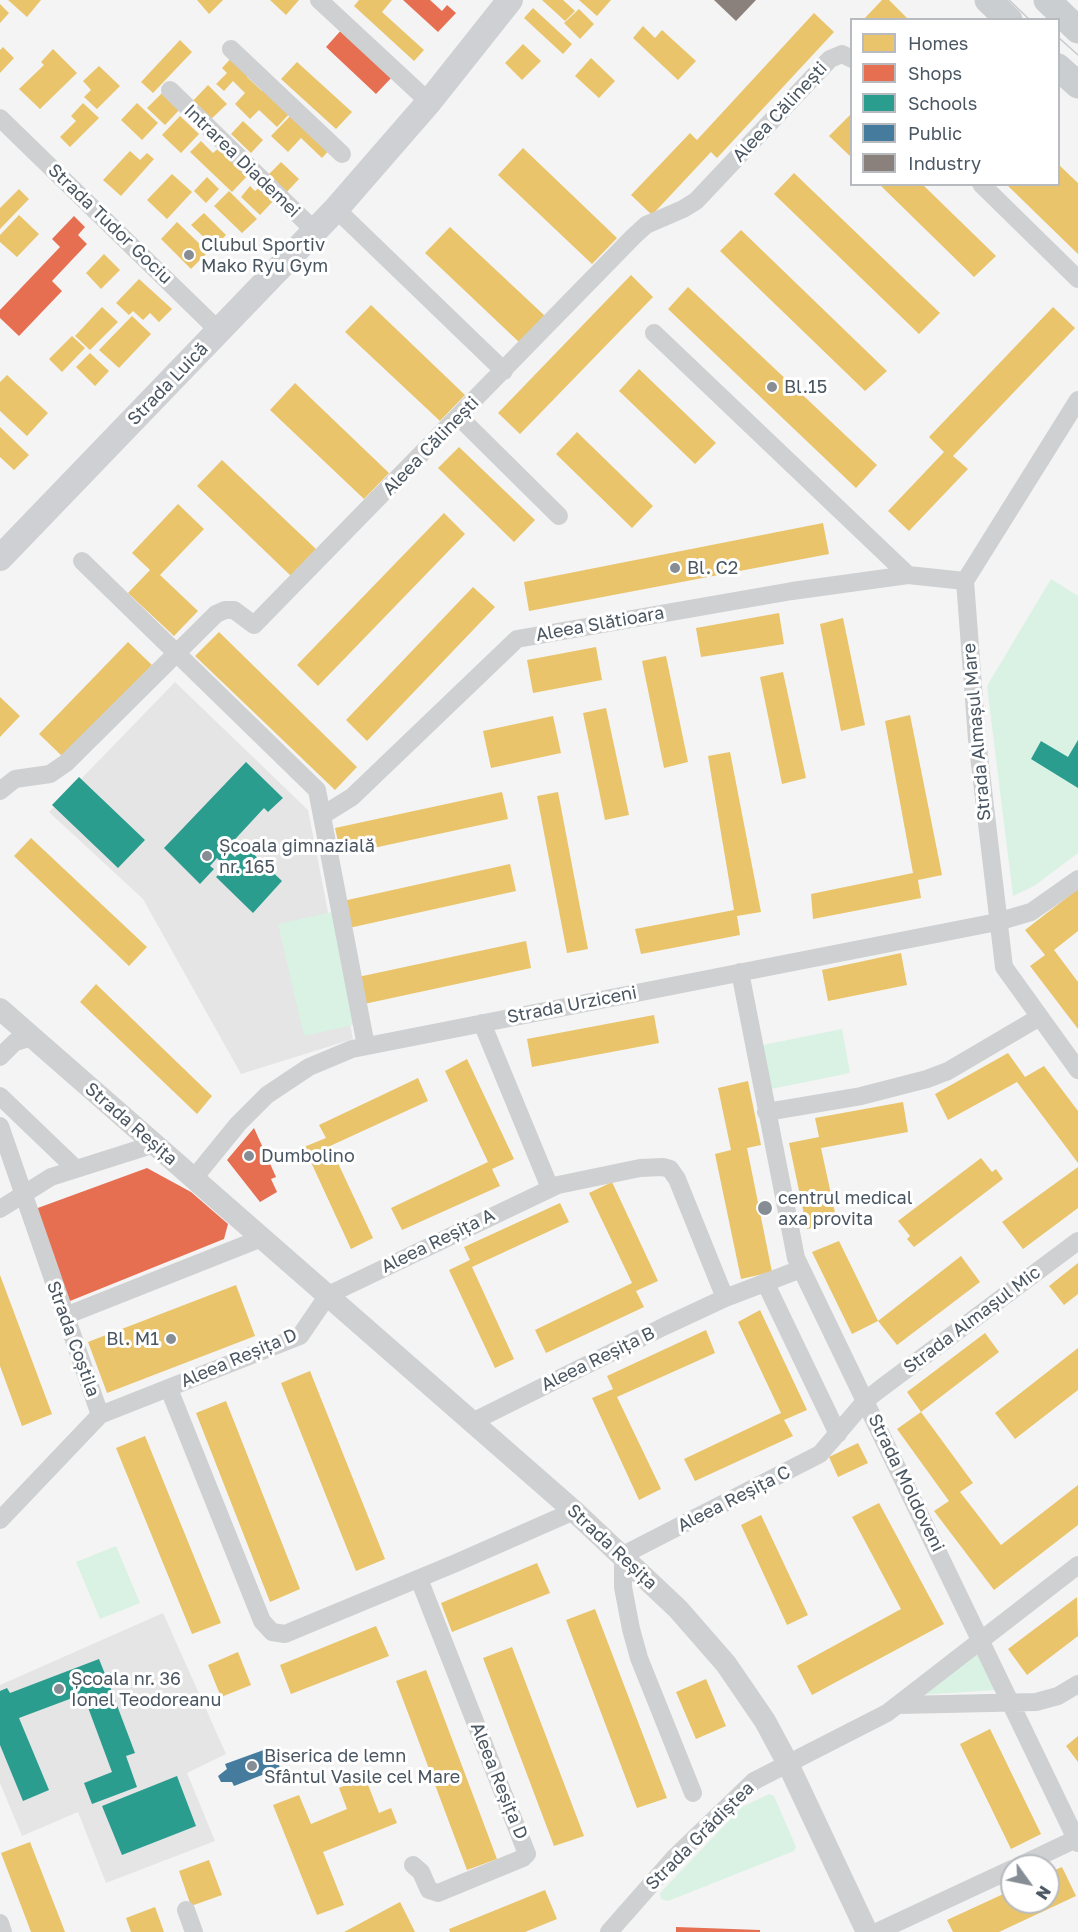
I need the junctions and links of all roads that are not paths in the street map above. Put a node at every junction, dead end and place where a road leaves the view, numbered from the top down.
1 (319, 0) edge
2 (510, 0) edge
3 (988, 0) edge
4 (1047, 0) edge
5 (1007, 18) edge
6 (1078, 30) edge
7 (231, 49) dead end
8 (850, 58) edge
9 (1060, 68) edge
10 (1078, 86) edge
11 (170, 90) dead end
12 (429, 102) junction
13 (0, 118) edge
14 (342, 153) dead end
15 (983, 186) edge
16 (336, 209) junction
17 (315, 231) junction
18 (1078, 279) edge
19 (219, 331) junction
20 (654, 333) dead end
21 (504, 371) junction
22 (1078, 400) edge
23 (459, 417) junction
24 (559, 516) dead end
25 (0, 558) edge
26 (82, 561) dead end
27 (908, 575) junction
28 (965, 581) junction
29 (177, 652) junction
30 (0, 791) edge
31 (323, 815) junction
32 (1078, 879) edge
33 (997, 922) junction
34 (740, 972) junction
35 (0, 1009) edge
36 (1038, 1018) junction
37 (482, 1023) junction
38 (32, 1037) junction
39 (366, 1046) junction
40 (0, 1057) edge
41 (1078, 1070) edge
42 (0, 1096) edge
43 (766, 1112) junction
44 (0, 1126) edge
45 (155, 1144) junction
46 (75, 1168) junction
47 (194, 1178) junction
48 (554, 1186) junction
49 (22, 1194) junction
50 (0, 1209) edge
51 (262, 1238) junction
52 (1078, 1241) edge
53 (801, 1269) junction
54 (765, 1282) junction
55 (328, 1295) junction
56 (725, 1298) junction
57 (65, 1316) junction
58 (169, 1389) junction
59 (866, 1401) junction
60 (100, 1415) junction
61 (472, 1422) junction
62 (838, 1434) junction
63 (574, 1511) junction
64 (0, 1520) edge
65 (623, 1555) junction
66 (1078, 1566) edge
67 (419, 1579) junction
68 (982, 1641) junction
69 (1078, 1684) edge
70 (1013, 1704) junction
71 (899, 1705) junction
72 (787, 1762) junction
73 (693, 1793) dead end
74 (1077, 1841) edge
75 (1047, 1854) edge
76 (413, 1865) dead end
77 (1000, 1875) edge
78 (186, 1911) dead end
79 (0, 1923) edge
80 (3, 1932) edge
81 (194, 1932) edge
82 (609, 1932) edge
83 (867, 1932) edge
84 (877, 1932) edge

1 - 12 street
2 - 12 main road, Strada Luică
3 - 5 main road
4 - 6 main road
7 - 14 street
8 - 21 street, Aleea Călinești
9 - 10 main road
11 - 17 street, Intrarea Diademei
12 - 16 main road, Strada Luică
13 - 19 street, Strada Tudor Gociu
15 - 18 street
16 - 17 main road, Strada Luică
16 - 21 street
17 - 19 main road, Strada Luică
19 - 25 main road, Strada Luică
20 - 27 street
21 - 23 street, Aleea Călinești
22 - 28 street
23 - 24 street
23 - 29 street, Aleea Călinești
26 - 29 street
27 - 28 street, Aleea Slătioara
27 - 31 street, Aleea Slătioara
28 - 33 street, Strada Almașul Mare
29 - 30 street, Aleea Călinești
29 - 31 street
31 - 39 street
32 - 33 street, Strada Urziceni
33 - 34 street, Strada Urziceni
33 - 36 street, Strada Almașul Mare
34 - 37 street, Strada Urziceni
34 - 43 street, Strada Moldoveni
35 - 38 street, Strada Reșița
36 - 41 street, Strada Almașul Mare
36 - 43 street
37 - 39 street, Strada Urziceni
37 - 48 street
38 - 40 street
38 - 45 street, Strada Reșița
39 - 47 street, Strada Urziceni
42 - 46 street
43 - 53 street, Strada Moldoveni
44 - 49 street, Strada Coștila
45 - 46 street
45 - 47 street, Strada Reșița
46 - 49 street
47 - 51 street, Strada Reșița
48 - 55 street, Aleea Reșița A
48 - 56 street
49 - 50 street
49 - 57 street, Strada Coștila
51 - 55 street, Strada Reșița
51 - 57 street
52 - 59 street, Strada Almașul Mic
53 - 54 street, Aleea Reșița B
53 - 59 street, Strada Moldoveni
54 - 56 street, Aleea Reșița B
54 - 62 street
55 - 58 street, Aleea Reșița D
55 - 61 street, Strada Reșița
56 - 61 street, Aleea Reșița B
57 - 60 street, Strada Coștila
58 - 60 street, Aleea Reșița D
58 - 67 street, Aleea Reșița D
59 - 62 street, Aleea Reșița C
59 - 68 street, Strada Moldoveni
60 - 64 street, Strada Coștila
61 - 63 street, Strada Reșița
62 - 65 street, Aleea Reșița C
63 - 65 street, Strada Reșița
63 - 67 street, Aleea Reșița D
65 - 72 street, Strada Reșița
65 - 73 street
66 - 68 street, Strada Grădiștea
67 - 76 street, Aleea Reșița D
68 - 70 street, Strada Moldoveni
68 - 71 street, Strada Grădiștea
69 - 70 street, Strada Grădiștea
70 - 71 street, Strada Grădiștea
70 - 74 street, Strada Moldoveni
71 - 72 street, Strada Grădiștea
72 - 82 street, Strada Grădiștea
72 - 83 street, Strada Reșița
74 - 75 street
77 - 84 street
78 - 81 street
79 - 80 street

